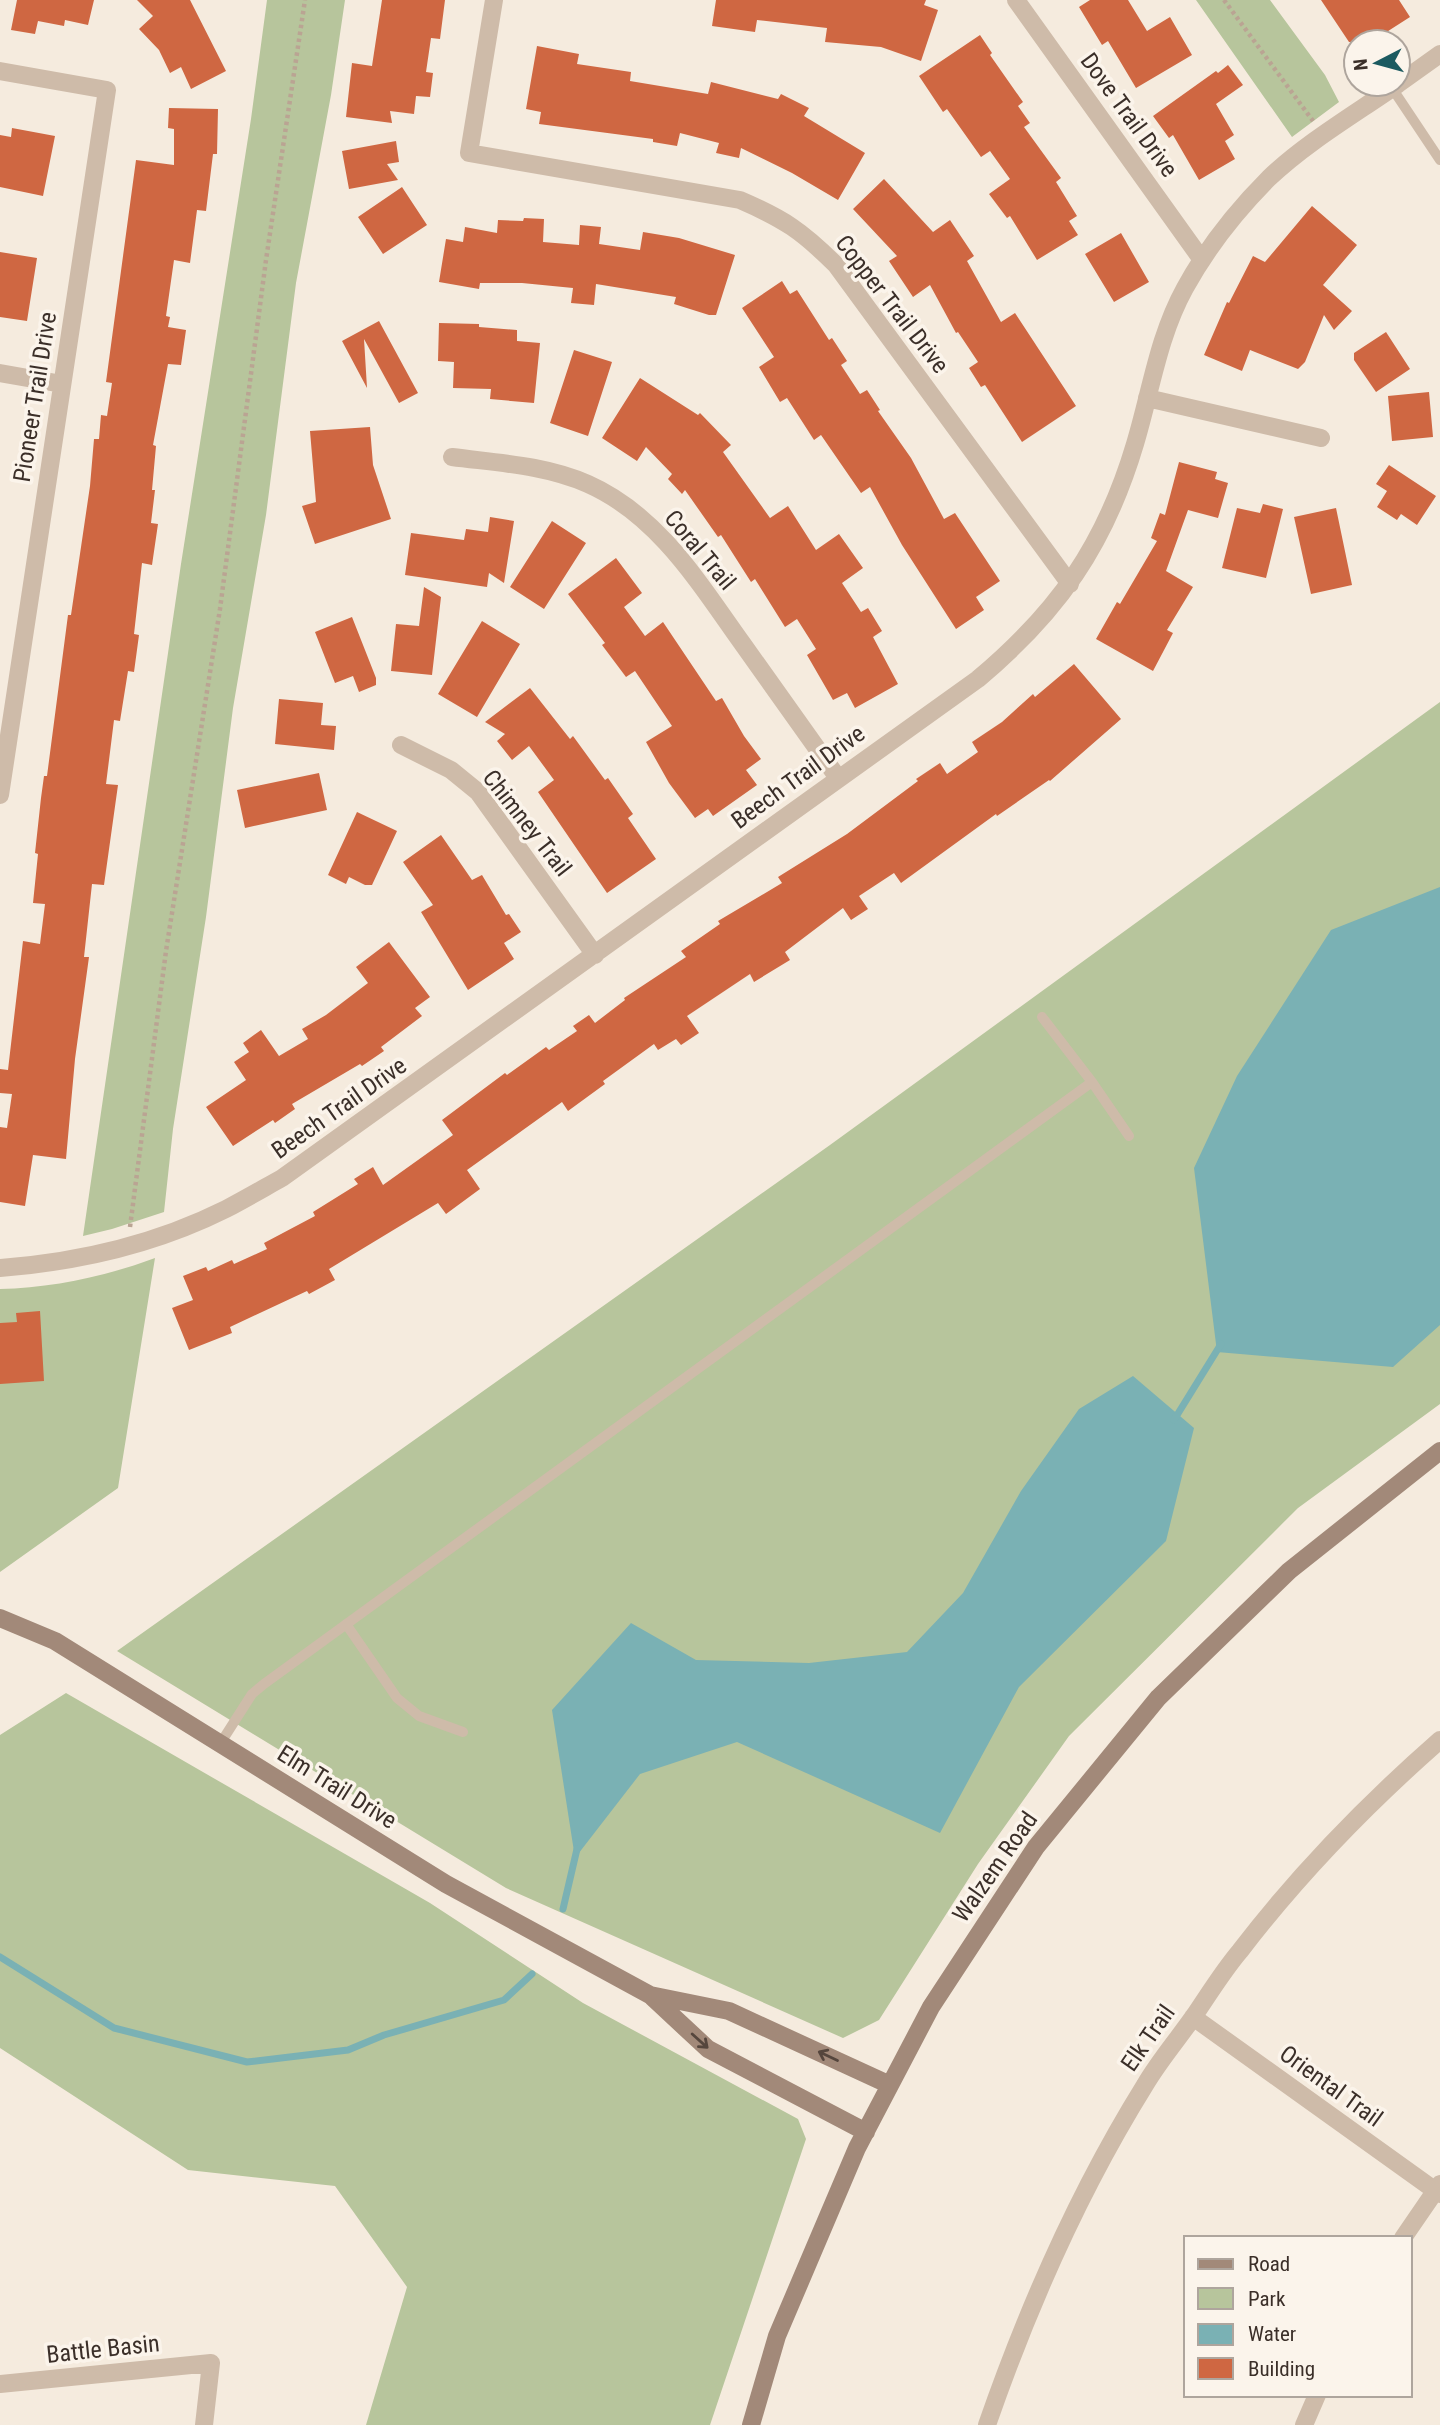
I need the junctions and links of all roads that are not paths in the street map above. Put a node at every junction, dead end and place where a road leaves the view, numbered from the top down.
1 (494, 0) edge
2 (1016, 0) edge
3 (1440, 54) edge
4 (0, 71) edge
5 (1412, 74) edge
6 (1379, 98) edge
7 (1403, 98) edge
8 (1440, 160) edge
9 (1202, 260) junction
10 (0, 373) edge
11 (62, 384) junction
12 (1147, 398) junction
13 (1321, 438) dead end
14 (452, 457) dead end
15 (1070, 584) junction
16 (8, 676) edge
17 (401, 745) dead end
18 (838, 778) junction
19 (0, 795) edge
20 (595, 955) junction
21 (1042, 1017) dead end
22 (1092, 1082) junction
23 (1129, 1136) dead end
24 (0, 1268) edge
25 (1440, 1451) edge
26 (0, 1618) edge
27 (346, 1624) junction
28 (463, 1732) dead end
29 (1440, 1740) edge
30 (220, 1744) junction
31 (650, 1995) junction
32 (1193, 2017) junction
33 (890, 2085) junction
34 (866, 2132) junction
35 (1439, 2190) edge
36 (1405, 2236) edge
37 (0, 2384) edge
38 (1316, 2397) edge
39 (204, 2425) edge
40 (751, 2425) edge
41 (987, 2425) edge
42 (1304, 2425) edge

1 - 15 street, Copper Trail Drive
2 - 9 street, Dove Trail Drive
3 - 5 street, Beech Trail Drive
4 - 11 street, Pioneer Trail Drive
6 - 9 street, Beech Trail Drive
7 - 8 lane
9 - 12 street, Beech Trail Drive
10 - 11 street
11 - 16 street, Pioneer Trail Drive
12 - 13 street
12 - 15 street, Beech Trail Drive
14 - 18 street, Coral Trail
15 - 18 street, Beech Trail Drive
16 - 19 street, Pioneer Trail Drive
17 - 20 street, Chimney Trail
18 - 20 street, Beech Trail Drive
20 - 24 street, Beech Trail Drive
21 - 22 lane
22 - 23 lane
22 - 27 lane
25 - 33 street, Walzem Road
26 - 30 street, Elm Trail Drive
27 - 28 lane
27 - 30 lane
29 - 32 street, Elk Trail
30 - 31 street, Elm Trail Drive
33 -> 31 street, Elm Trail Drive
31 -> 34 street, Elm Trail Drive
32 - 35 street, Oriental Trail
32 - 41 street, Elk Trail
33 - 34 street, Walzem Road
34 - 40 street, Walzem Road
35 - 36 street
37 - 39 street, Battle Basin
38 - 42 street

